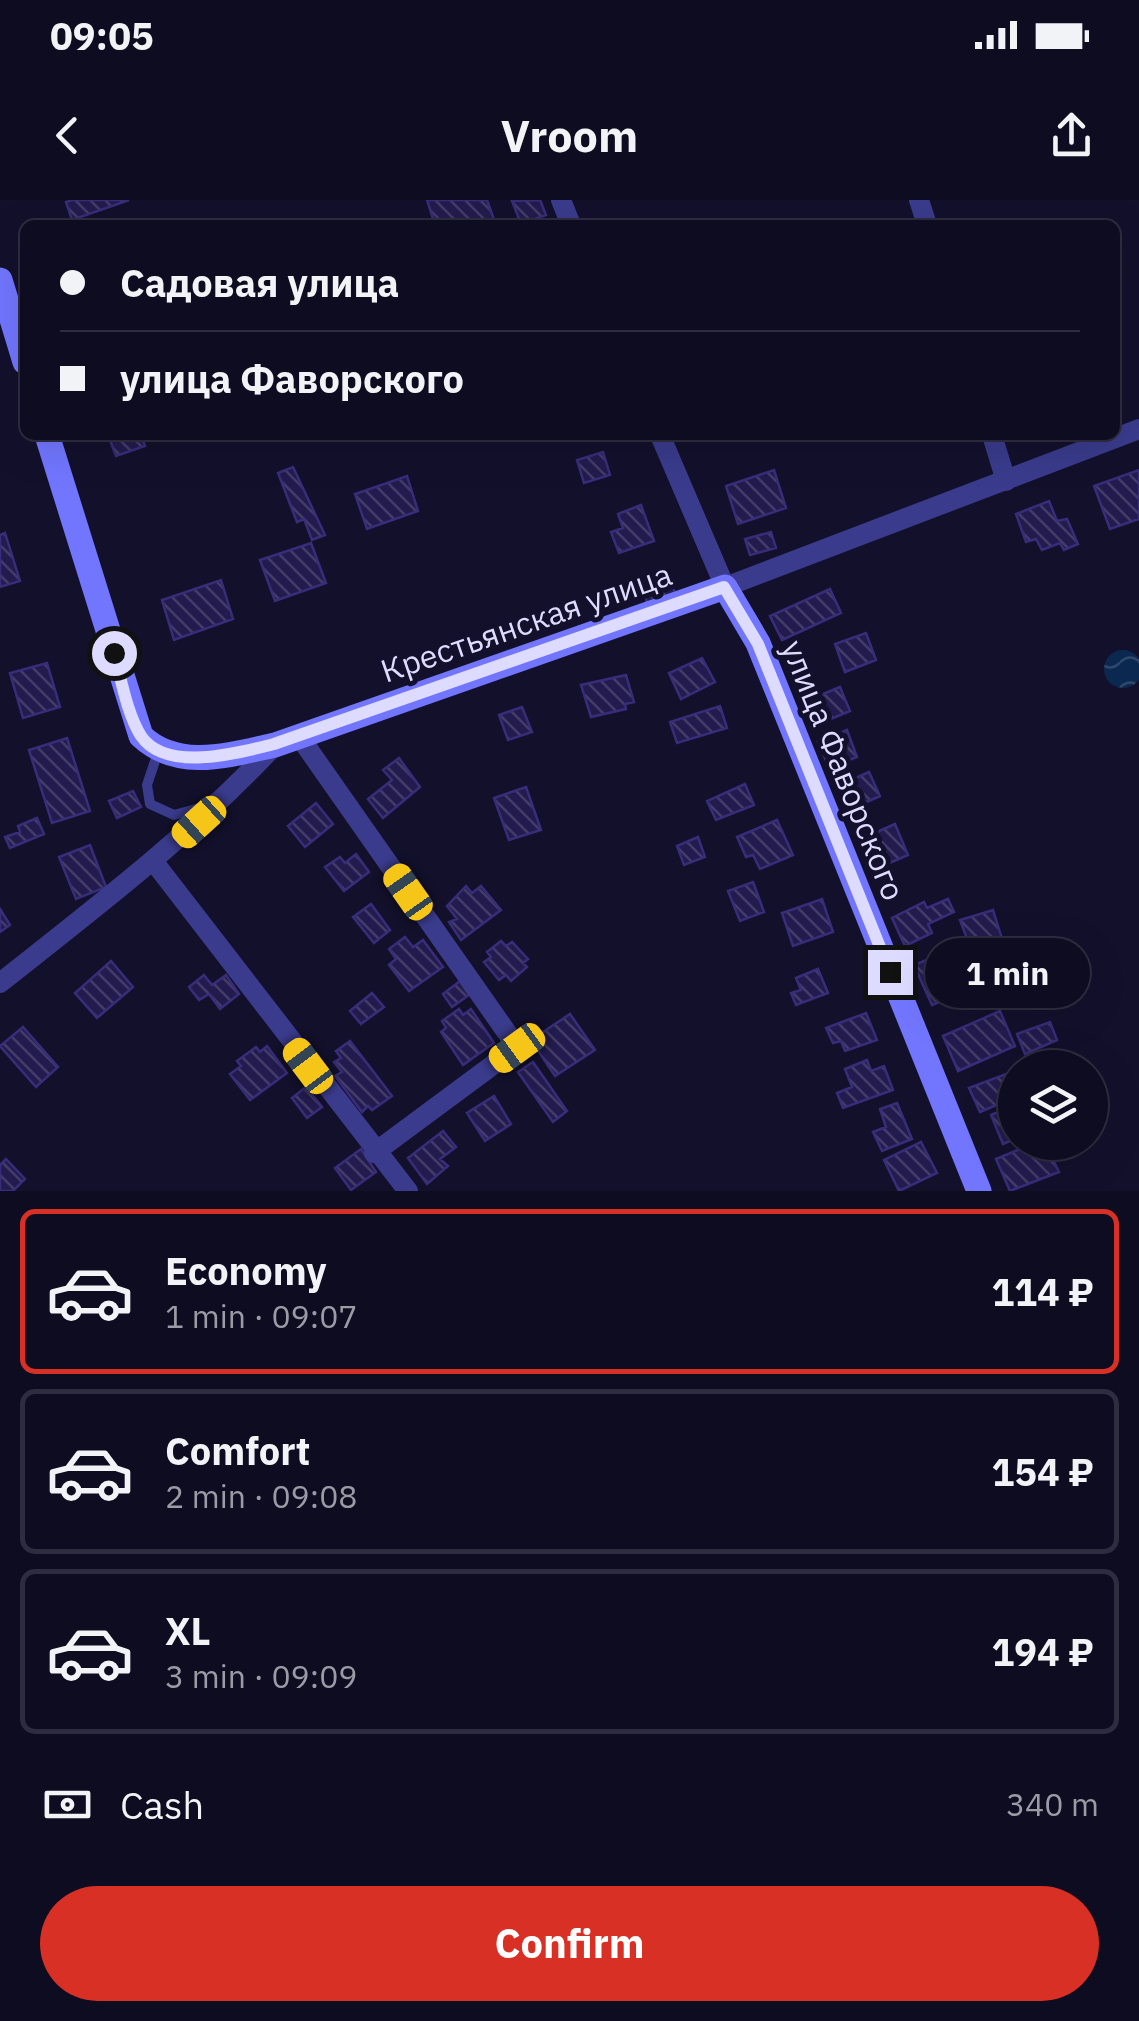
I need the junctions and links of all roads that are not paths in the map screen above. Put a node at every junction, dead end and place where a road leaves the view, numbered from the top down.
1 (0, 280) edge
2 (20, 346) edge
3 (49, 440) edge
4 (662, 440) edge
5 (994, 440) edge
6 (1111, 440) edge
7 (1006, 481) junction
8 (724, 587) junction
9 (287, 740) junction
10 (158, 752) junction
11 (222, 802) junction
12 (154, 862) junction
13 (0, 983) edge
14 (374, 1153) junction
15 (408, 1191) edge
16 (979, 1191) edge

1 - 2 street
3 - 10 street
4 - 8 street, улица Фаворского
5 - 7 street
6 - 7 street, Крестьянская улица
7 - 8 street, Крестьянская улица
8 - 9 street, Крестьянская улица
8 - 16 street, улица Фаворского
9 - 10 street
9 - 11 street, Крестьянская улица
9 - 14 street
10 - 11 lane
11 - 12 street, Крестьянская улица
12 - 13 street, Крестьянская улица
12 - 14 street
14 - 15 street

